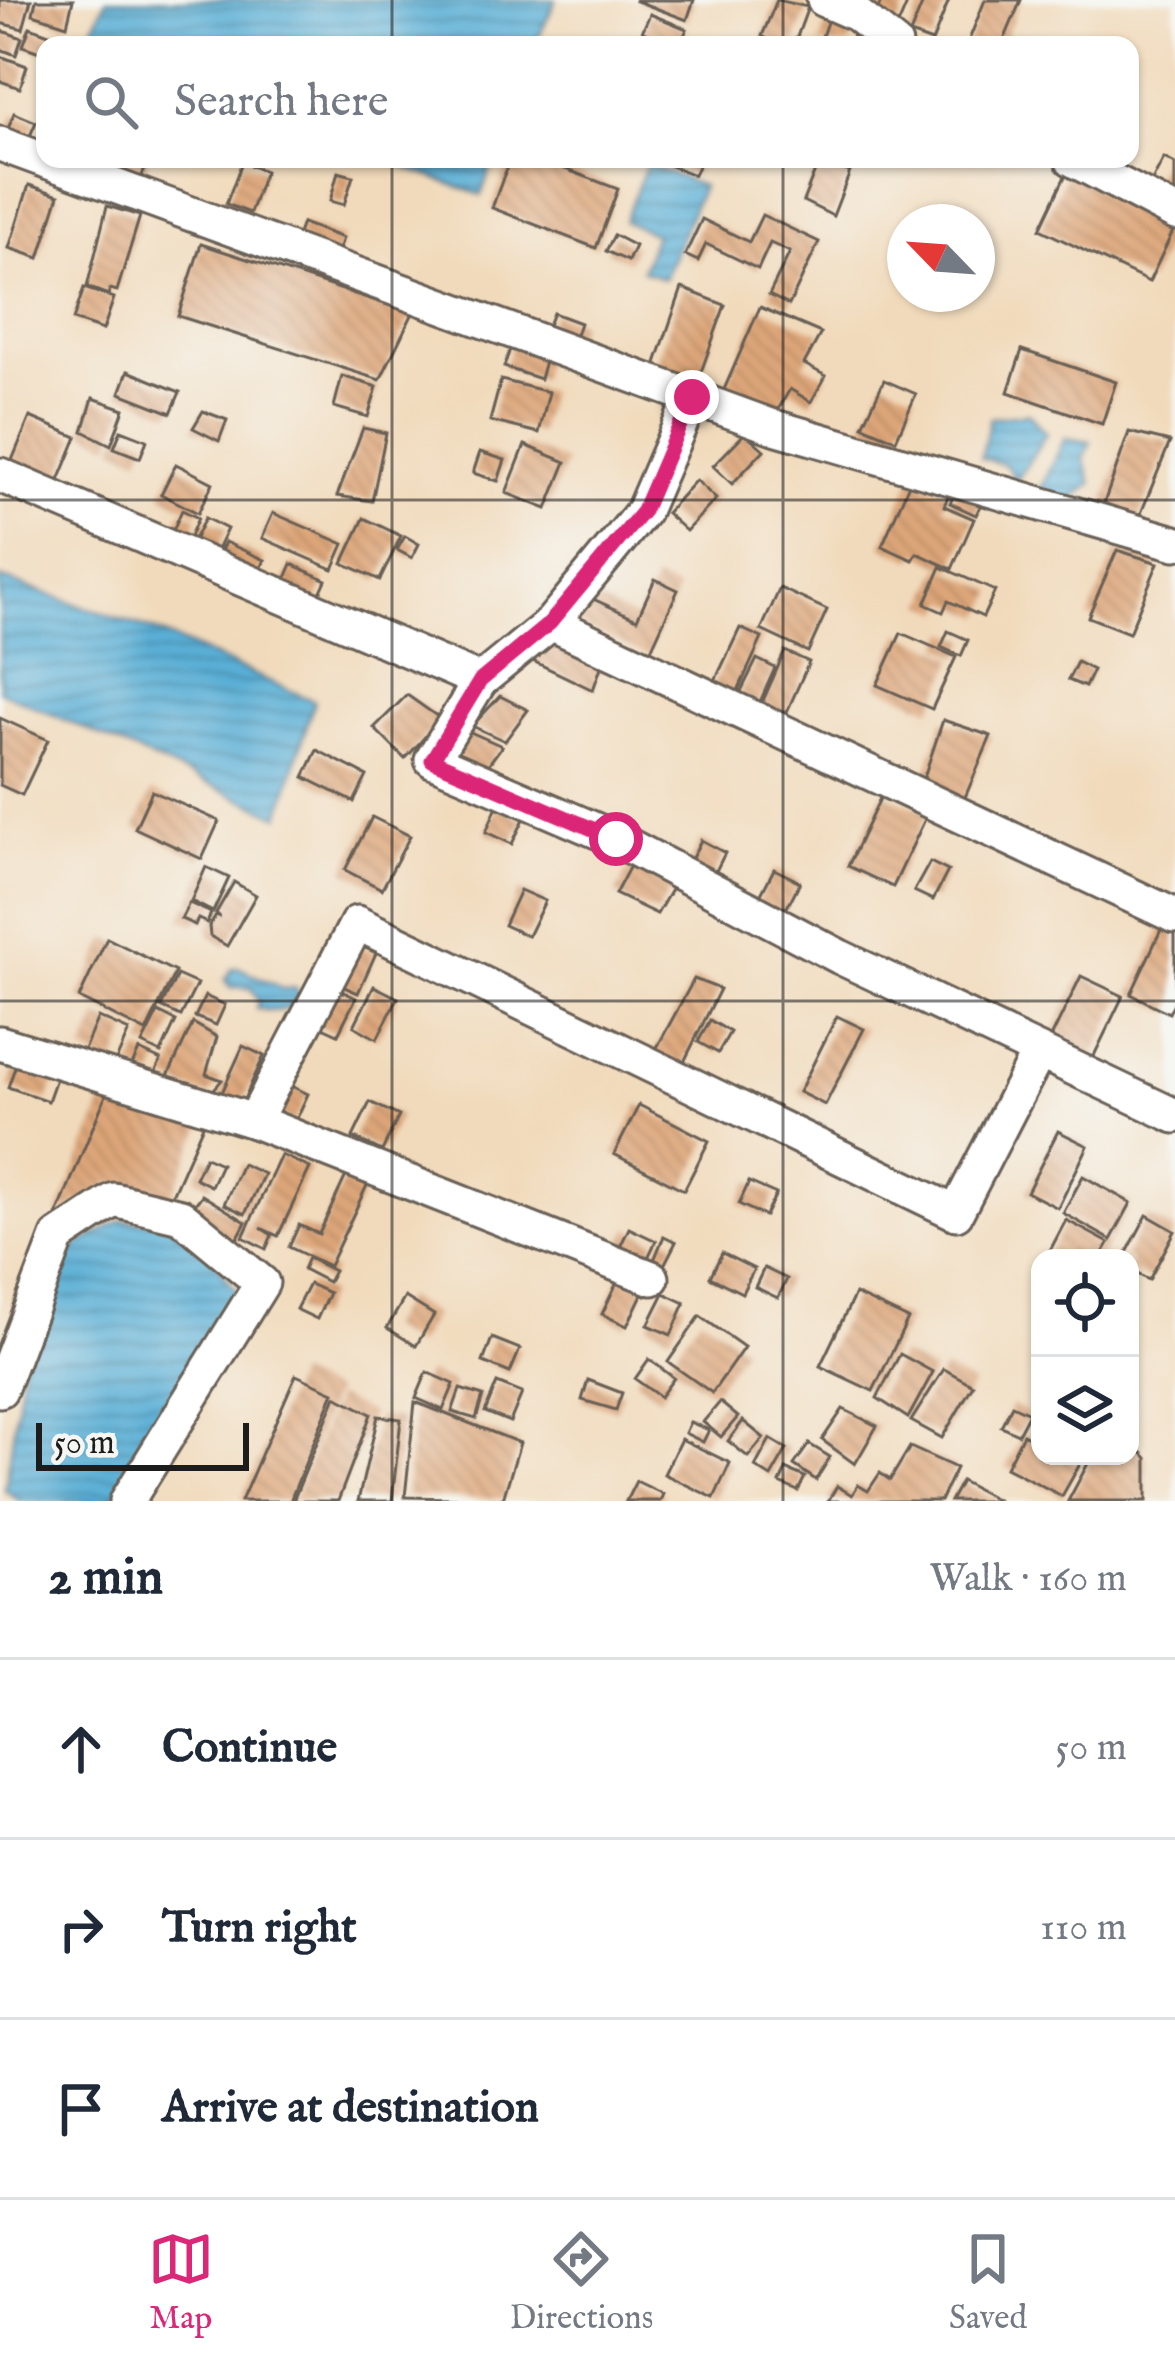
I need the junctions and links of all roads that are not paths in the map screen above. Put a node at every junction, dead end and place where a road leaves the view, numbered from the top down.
1 (824, 0) edge
2 (884, 36) edge
3 (0, 144) edge
4 (36, 157) edge
5 (66, 168) edge
6 (1089, 168) edge
7 (1175, 213) edge
8 (692, 397) junction
9 (0, 475) edge
10 (1175, 543) edge
11 (550, 623) junction
12 (480, 681) junction
13 (1175, 916) edge
14 (0, 1042) edge
15 (1039, 1052) junction
16 (1175, 1116) edge
17 (254, 1121) junction
18 (652, 1278) dead end
19 (0, 1390) edge
20 (127, 1501) edge

1 - 2 street
3 - 4 street
5 - 8 street
6 - 7 street
8 - 10 street
8 - 11 street
9 - 12 street
11 - 12 street
11 - 13 street
12 - 15 street
14 - 17 street
15 - 16 street
15 - 17 street
17 - 18 street
19 - 20 street

